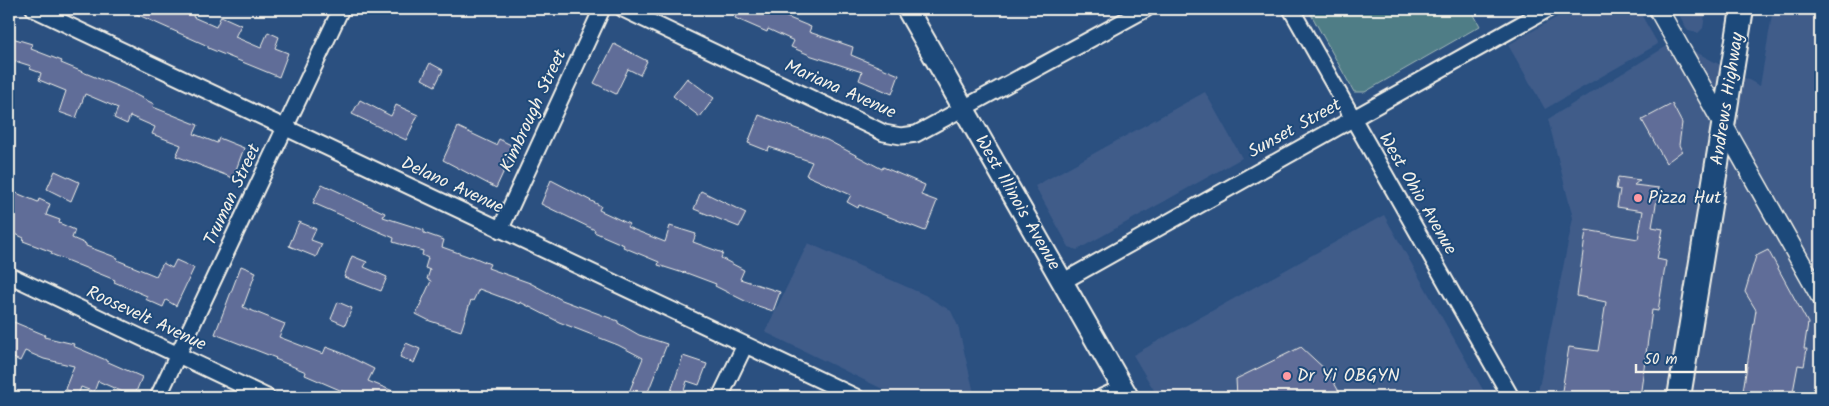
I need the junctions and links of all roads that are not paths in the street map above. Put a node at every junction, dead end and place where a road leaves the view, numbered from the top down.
1 (34, 9) edge
2 (341, 9) edge
3 (602, 9) edge
4 (623, 9) edge
5 (907, 9) edge
6 (1146, 9) edge
7 (1290, 9) edge
8 (1548, 9) edge
9 (1658, 9) edge
10 (1742, 9) edge
11 (962, 108) junction
12 (1353, 118) junction
13 (1724, 125) junction
14 (286, 128) junction
15 (500, 230) junction
16 (9, 275) edge
17 (1062, 282) junction
18 (1820, 296) edge
19 (745, 345) junction
20 (178, 356) junction
21 (1125, 392) edge
22 (158, 397) edge
23 (267, 397) edge
24 (720, 397) edge
25 (856, 397) edge
26 (1102, 397) edge
27 (1511, 397) edge
28 (1680, 397) edge

1 - 14 street, Delano Avenue
2 - 14 street, Truman Street
3 - 15 street, Kimbrough Street
4 - 11 street, Mariana Avenue
5 - 11 main road, West Illinois Avenue
6 - 11 street, Mariana Avenue
7 - 12 street, West Ohio Avenue
8 - 12 street, Sunset Street
9 - 13 street
10 - 13 main road, Andrews Highway
11 - 17 main road, West Illinois Avenue
12 - 17 street, Sunset Street
12 - 27 street, West Ohio Avenue
13 - 18 street
13 - 28 main road, Andrews Highway
14 - 15 street, Delano Avenue
14 - 20 street, Truman Street
15 - 19 street, Delano Avenue
16 - 20 street, Roosevelt Avenue
17 - 21 main road, West Illinois Avenue
19 - 24 street
19 - 25 street, Delano Avenue
20 - 22 street, Truman Street
20 - 23 street, Roosevelt Avenue
21 - 26 street

